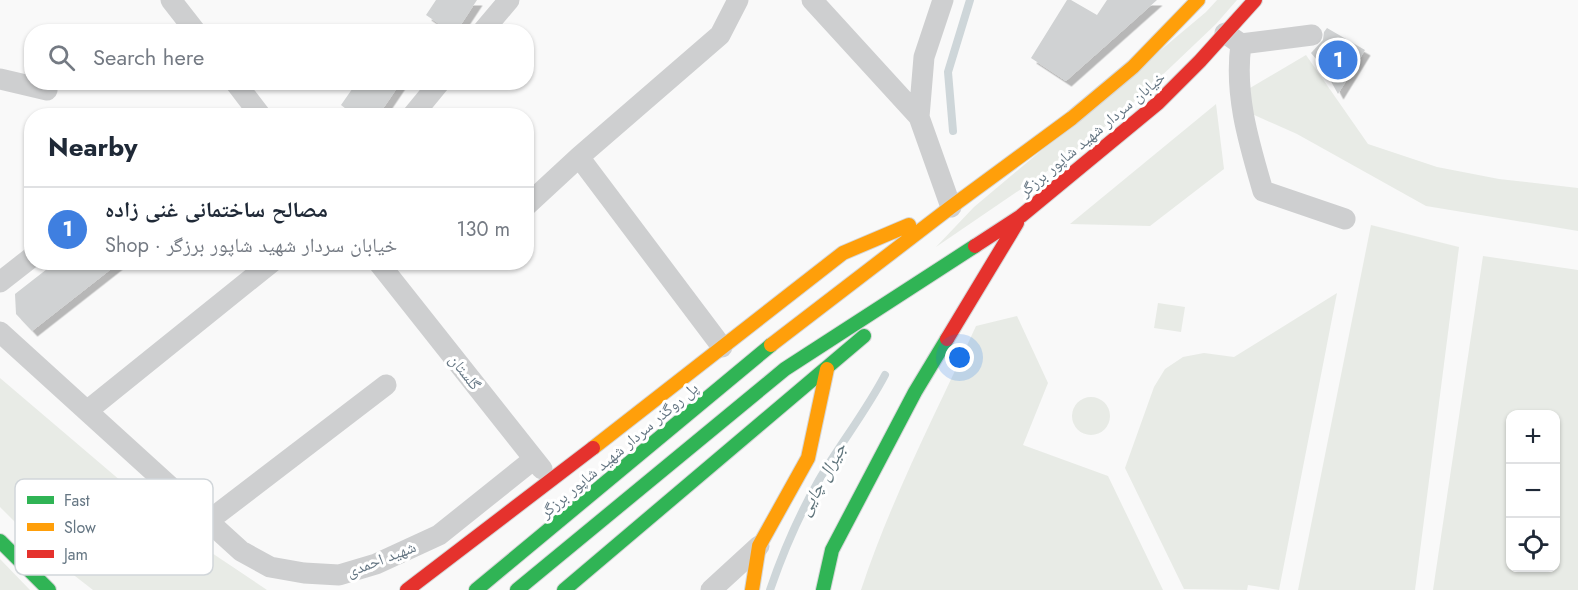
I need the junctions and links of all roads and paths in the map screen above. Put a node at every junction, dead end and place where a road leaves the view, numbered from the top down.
1 (171, 0) edge
2 (509, 0) edge
3 (738, 0) edge
4 (812, 0) edge
5 (944, 0) edge
6 (1198, 0) edge
7 (1255, 0) edge
8 (189, 24) edge
9 (489, 24) edge
10 (1312, 35) dead end
11 (1233, 39) junction
12 (0, 79) edge
13 (24, 85) edge
14 (241, 90) edge
15 (433, 90) edge
16 (255, 108) edge
17 (419, 108) edge
18 (919, 117) junction
19 (579, 157) junction
20 (534, 199) edge
21 (951, 207) junction
22 (1021, 216) junction
23 (1346, 219) dead end
24 (24, 263) edge
25 (262, 270) edge
26 (384, 270) edge
27 (934, 273) junction
28 (0, 282) edge
29 (0, 332) edge
30 (722, 347) junction
31 (827, 369) junction
32 (386, 385) dead end
33 (87, 411) junction
34 (534, 459) junction
35 (161, 479) edge
36 (551, 481) junction
37 (213, 517) edge
38 (213, 527) edge
39 (0, 541) edge
40 (759, 546) junction
41 (15, 556) edge
42 (34, 575) edge
43 (49, 590) edge
44 (407, 590) edge
45 (476, 590) edge
46 (517, 590) edge
47 (564, 590) edge
48 (711, 590) edge
49 (752, 590) edge
50 (823, 590) edge

1 - 8 street
2 - 9 street
3 - 19 street
4 - 18 street
5 - 18 street
6 - 21 main road, خیابان سردار شهید شاپور برزگر
7 - 11 main road, خیابان سردار شهید شاپور برزگر
10 - 11 street
11 - 22 main road, خیابان سردار شهید شاپور برزگر
11 - 23 street
12 - 13 street
14 - 16 street
15 - 17 street
18 - 21 street
19 - 20 street
19 - 30 street
21 - 30 main road
21 - 45 main road, پل روگذر سردار شهید شاپور برزگر
22 - 27 main road, خیابان سردار شهید شاپور برزگر
22 - 50 main road
24 - 28 street
25 - 33 street
26 - 34 street, گلستان
27 - 31 main road
27 - 46 main road
29 - 33 street, شهید احمدی
30 - 36 main road
31 - 40 main road
31 - 47 main road
32 - 37 street
33 - 35 street, شهید احمدی
34 - 36 street, گلستان
34 - 38 street, شهید احمدی
36 - 44 main road
39 - 41 main road
40 - 48 street
40 - 49 main road
42 - 43 main road

